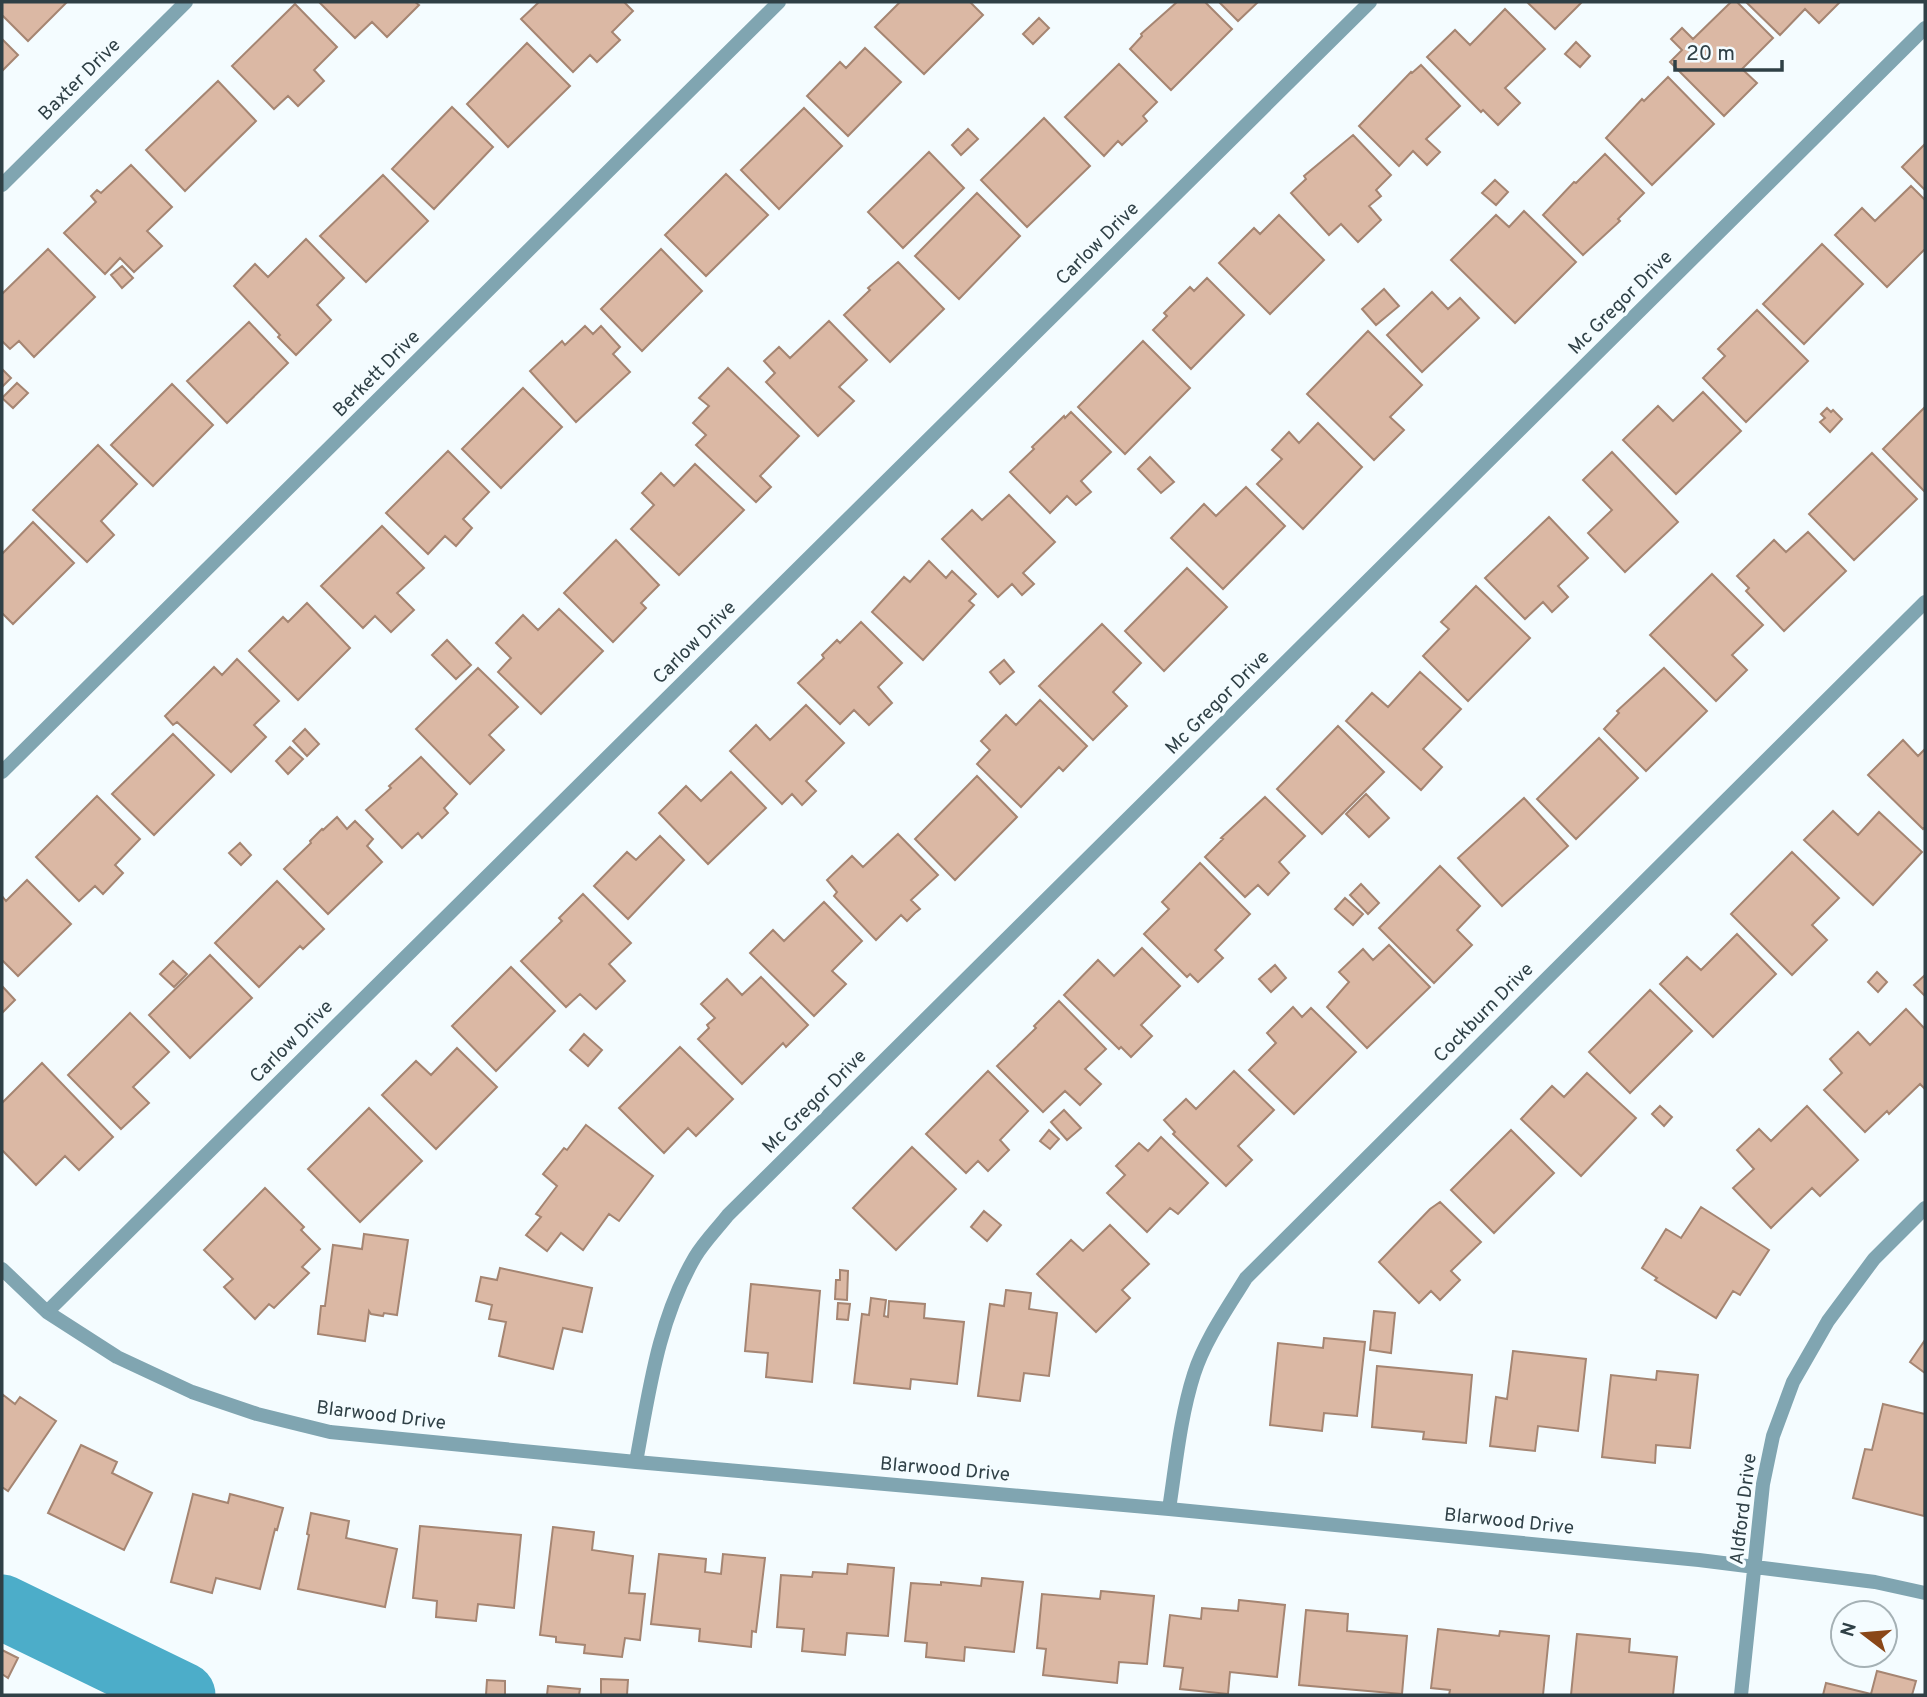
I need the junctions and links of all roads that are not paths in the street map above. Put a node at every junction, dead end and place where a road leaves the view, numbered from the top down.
1 (186, 2) edge
2 (779, 2) edge
3 (1370, 2) edge
4 (1925, 28) edge
5 (2, 185) edge
6 (1925, 602) edge
7 (2, 772) edge
8 (1925, 1208) edge
9 (2, 1269) edge
10 (47, 1312) junction
11 (636, 1462) junction
12 (1169, 1509) junction
13 (1756, 1567) junction
14 (1925, 1592) edge
15 (1741, 1695) edge

1 - 5 street, Baxter Drive
2 - 7 street, Berkett Drive
3 - 10 street, Carlow Drive
4 - 11 street, Mc Gregor Drive
6 - 12 street, Cockburn Drive
8 - 13 street, Aldford Drive
9 - 10 street, Blarwood Drive
10 - 11 street, Blarwood Drive
11 - 12 street, Blarwood Drive
12 - 13 street, Blarwood Drive
13 - 14 street, Blarwood Drive
13 - 15 street, Aldford Drive

